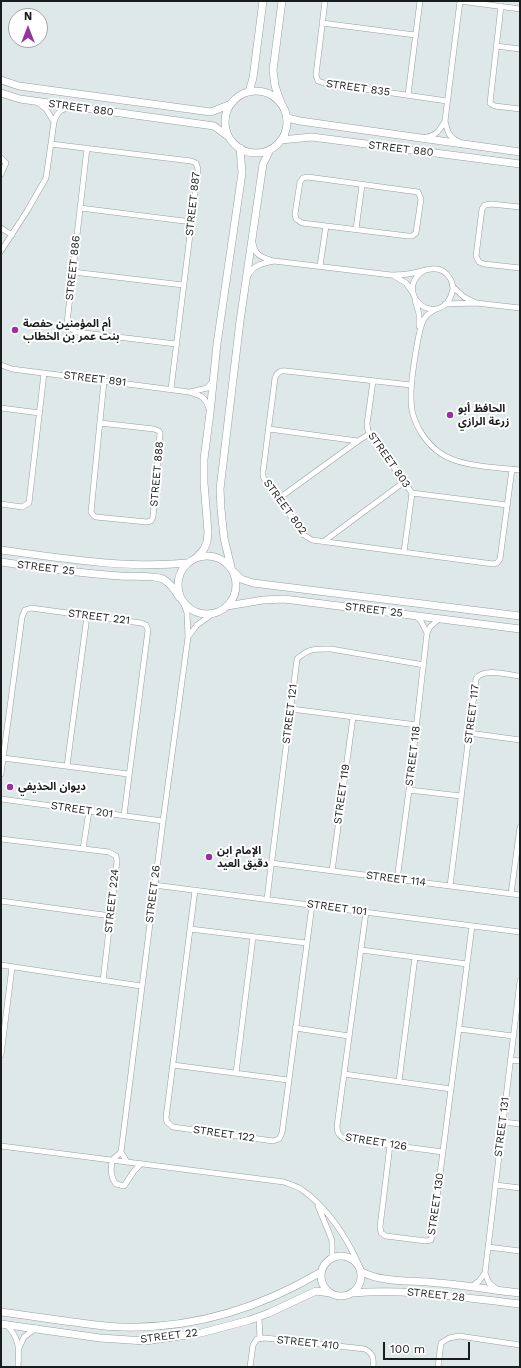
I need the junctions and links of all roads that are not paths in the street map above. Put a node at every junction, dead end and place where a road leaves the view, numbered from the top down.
1 (263, 1) edge
2 (282, 1) edge
3 (325, 1) edge
4 (420, 1) edge
5 (460, 1) edge
6 (501, 6) junction
7 (520, 8) edge
8 (322, 23) junction
9 (415, 35) junction
10 (496, 46) junction
11 (520, 49) edge
12 (1, 80) edge
13 (249, 92) junction
14 (1, 93) edge
15 (408, 95) junction
16 (448, 100) junction
17 (37, 102) junction
18 (281, 103) junction
19 (231, 104) junction
20 (73, 106) junction
21 (520, 109) edge
22 (287, 118) junction
23 (445, 121) junction
24 (54, 122) junction
25 (229, 137) junction
26 (418, 138) junction
27 (281, 140) junction
28 (51, 144) junction
29 (466, 145) junction
30 (87, 148) junction
31 (240, 148) junction
32 (270, 150) junction
33 (520, 152) edge
34 (1, 158) edge
35 (519, 163) edge
36 (1, 174) edge
37 (362, 185) junction
38 (520, 207) edge
39 (80, 208) junction
40 (192, 222) junction
41 (326, 226) junction
42 (1, 228) edge
43 (356, 230) junction
44 (12, 235) junction
45 (252, 238) junction
46 (1, 251) edge
47 (274, 261) junction
48 (320, 266) junction
49 (520, 268) edge
50 (425, 270) junction
51 (72, 272) junction
52 (391, 275) junction
53 (246, 282) junction
54 (183, 285) junction
55 (453, 287) junction
56 (414, 296) junction
57 (476, 303) junction
58 (445, 304) junction
59 (438, 308) junction
60 (520, 308) edge
61 (419, 332) junction
62 (176, 344) junction
63 (1, 365) edge
64 (44, 373) junction
65 (104, 381) junction
66 (213, 381) junction
67 (373, 381) junction
68 (411, 385) junction
69 (171, 389) junction
70 (189, 392) junction
71 (1, 408) edge
72 (40, 413) junction
73 (210, 413) junction
74 (100, 423) junction
75 (269, 429) junction
76 (369, 434) junction
77 (358, 441) junction
78 (512, 469) junction
79 (520, 470) edge
80 (404, 482) junction
81 (412, 493) junction
82 (278, 499) junction
83 (1, 504) edge
84 (507, 505) junction
85 (323, 542) junction
86 (1, 550) edge
87 (404, 552) junction
88 (1, 554) edge
89 (56, 557) junction
90 (197, 557) junction
91 (1, 562) edge
92 (186, 563) junction
93 (232, 570) junction
94 (181, 599) junction
95 (227, 606) junction
96 (214, 613) junction
97 (415, 615) junction
98 (87, 616) junction
99 (520, 616) edge
100 (439, 619) junction
101 (520, 629) edge
102 (427, 633) junction
103 (188, 636) junction
104 (424, 665) junction
105 (520, 676) edge
106 (291, 709) junction
107 (353, 717) junction
108 (417, 725) junction
109 (469, 733) junction
110 (520, 740) edge
111 (3, 758) junction
112 (68, 766) junction
113 (1, 774) edge
114 (128, 774) junction
115 (409, 790) junction
116 (461, 796) junction
117 (1, 799) edge
118 (88, 811) junction
119 (124, 815) junction
120 (162, 821) junction
121 (520, 827) edge
122 (1, 839) edge
123 (83, 849) junction
124 (271, 863) junction
125 (332, 871) junction
126 (397, 880) junction
127 (154, 886) junction
128 (450, 886) junction
129 (195, 890) junction
130 (511, 894) junction
131 (520, 895) edge
132 (267, 899) junction
133 (1, 901) edge
134 (312, 905) junction
135 (366, 912) junction
136 (111, 916) junction
137 (472, 926) junction
138 (190, 929) junction
139 (520, 932) edge
140 (253, 937) junction
141 (306, 943) junction
142 (361, 950) junction
143 (415, 957) junction
144 (467, 964) junction
145 (1, 965) edge
146 (12, 967) junction
147 (103, 981) junction
148 (520, 981) edge
149 (141, 986) junction
150 (295, 1028) junction
151 (460, 1029) junction
152 (349, 1036) junction
153 (513, 1036) junction
154 (1, 1055) edge
155 (510, 1060) junction
156 (520, 1061) edge
157 (173, 1065) junction
158 (236, 1073) junction
159 (344, 1074) junction
160 (288, 1080) junction
161 (398, 1081) junction
162 (451, 1089) junction
163 (503, 1122) junction
164 (520, 1124) edge
165 (390, 1145) junction
166 (1, 1146) edge
167 (121, 1152) junction
168 (443, 1152) junction
169 (112, 1160) junction
170 (127, 1162) junction
171 (141, 1164) junction
172 (496, 1185) junction
173 (520, 1188) edge
174 (316, 1201) junction
175 (488, 1247) junction
176 (520, 1251) edge
177 (332, 1258) junction
178 (358, 1263) junction
179 (321, 1272) junction
180 (362, 1272) junction
181 (485, 1272) junction
182 (470, 1287) junction
183 (499, 1291) junction
184 (330, 1293) junction
185 (352, 1293) junction
186 (520, 1294) edge
187 (520, 1304) edge
188 (1, 1312) edge
189 (259, 1317) junction
190 (4, 1324) edge
191 (36, 1328) junction
192 (260, 1339) junction
193 (520, 1345) edge
194 (19, 1348) junction
195 (18, 1367) edge
196 (22, 1367) edge
197 (250, 1367) edge
198 (373, 1367) edge
199 (438, 1367) edge

1 - 13 street
2 - 18 street
3 - 8 street, STREET 835
4 - 9 street
5 - 6 street
5 - 16 street
6 - 7 street
6 - 10 street
8 - 9 street
8 - 15 street, STREET 835
9 - 15 street
10 - 11 street
10 - 21 street
12 - 19 street, STREET 880
13 - 18 street
13 - 19 street
14 - 17 street, STREET 880
15 - 16 street, STREET 835
16 - 23 street
17 - 20 street, STREET 880
17 - 24 street
18 - 22 street
19 - 25 street
20 - 24 street
20 - 25 street, STREET 880
22 - 26 street, STREET 880
22 - 27 street
23 - 26 street
23 - 29 street
24 - 28 street
25 - 31 street
26 - 29 street, STREET 880
27 - 32 street
27 - 35 street, STREET 880
28 - 30 street, STREET 887
28 - 44 street
29 - 33 street, STREET 880
30 - 39 street, STREET 886
30 - 40 street, STREET 887
31 - 32 street
31 - 66 street
32 - 45 street
34 - 36 street
37 - 41 street
37 - 43 street
37 - 43 street
38 - 49 street
39 - 40 street
39 - 51 street, STREET 886
40 - 54 street, STREET 887
41 - 43 street
41 - 48 street
42 - 44 street
44 - 46 street
45 - 47 street
45 - 53 street
47 - 48 street
47 - 53 street
48 - 52 street
50 - 52 street
50 - 55 street
50 - 56 street
51 - 54 street
51 - 62 street, STREET 886
52 - 56 street
53 - 93 street
54 - 62 street, STREET 887
55 - 57 street
55 - 58 street
56 - 59 street
56 - 61 street
57 - 58 street
57 - 60 street
58 - 59 street
59 - 61 street
61 - 68 street
62 - 69 street, STREET 887
63 - 64 street, STREET 891
64 - 65 street, STREET 891
64 - 72 street
65 - 69 street, STREET 891
65 - 74 street, STREET 888
66 - 70 street, STREET 891
66 - 73 street
67 - 68 street, STREET 802
67 - 75 street, STREET 802
67 - 76 street, STREET 803
68 - 78 street
69 - 70 street, STREET 891
70 - 73 street, STREET 891
71 - 72 street
72 - 83 street
73 - 90 street
74 - 74 street, STREET 888
75 - 77 street
75 - 82 street, STREET 802
76 - 77 street
76 - 80 street, STREET 803
77 - 82 street
78 - 79 street
78 - 84 street, STREET 802
80 - 81 street, STREET 803
80 - 85 street
81 - 84 street, STREET 803
81 - 87 street
82 - 85 street, STREET 802
84 - 87 street, STREET 802
85 - 87 street, STREET 802
86 - 89 street, STREET 25
88 - 89 street
89 - 92 street, STREET 25
90 - 92 street
90 - 93 street
91 - 94 street, STREET 25
92 - 94 street
93 - 95 street
93 - 99 street, STREET 25
94 - 96 street
94 - 103 street, STREET 26
95 - 96 street
95 - 97 street, STREET 25
96 - 103 street
97 - 100 street, STREET 25
97 - 102 street
98 - 111 street, STREET 221
98 - 112 street
98 - 114 street, STREET 221
100 - 101 street, STREET 25
100 - 102 street
102 - 104 street, STREET 118
103 - 120 street, STREET 26
104 - 106 street, STREET 121
104 - 108 street, STREET 118
105 - 109 street, STREET 117
106 - 107 street
106 - 124 street, STREET 121
107 - 108 street
107 - 125 street, STREET 119
108 - 115 street, STREET 118
109 - 110 street
109 - 116 street, STREET 117
111 - 112 street
111 - 113 street, STREET 221
112 - 114 street
114 - 119 street, STREET 221
115 - 116 street
115 - 126 street, STREET 118
116 - 128 street, STREET 117
117 - 118 street, STREET 201
118 - 119 street, STREET 201
118 - 123 street
119 - 120 street, STREET 201
120 - 127 street, STREET 26
121 - 130 street
122 - 123 street, STREET 224
123 - 136 street, STREET 224
124 - 125 street, STREET 114
124 - 132 street, STREET 121
125 - 126 street, STREET 114
126 - 128 street, STREET 114
127 - 129 street, STREET 101
127 - 149 street, STREET 26
128 - 130 street, STREET 114
129 - 132 street, STREET 101
129 - 138 street, STREET 122
130 - 131 street, STREET 114
132 - 134 street, STREET 101
133 - 136 street
134 - 135 street, STREET 101
134 - 141 street, STREET 122
135 - 137 street, STREET 101
135 - 142 street, STREET 126
136 - 147 street, STREET 224
137 - 139 street, STREET 101
137 - 144 street, STREET 130
138 - 140 street
138 - 157 street, STREET 122
140 - 141 street
140 - 158 street
141 - 150 street, STREET 122
142 - 143 street
142 - 152 street, STREET 126
143 - 144 street
143 - 161 street
144 - 151 street, STREET 130
145 - 146 street
146 - 147 street
146 - 154 street
147 - 149 street
148 - 153 street, STREET 131
149 - 167 street, STREET 26
150 - 152 street
150 - 160 street, STREET 122
151 - 153 street
151 - 162 street, STREET 130
152 - 159 street, STREET 126
153 - 155 street, STREET 131
155 - 156 street
155 - 163 street, STREET 131
157 - 158 street
157 - 160 street, STREET 122
158 - 160 street
159 - 161 street
159 - 165 street, STREET 126
161 - 162 street
162 - 168 street, STREET 130
163 - 164 street
163 - 172 street, STREET 131
165 - 168 street, STREET 126
165 - 168 street, STREET 130
166 - 169 street
167 - 169 street
167 - 170 street
169 - 170 street
169 - 171 street
170 - 171 street
171 - 174 street
172 - 173 street
172 - 175 street, STREET 131
174 - 177 street
174 - 178 street
175 - 176 street
175 - 181 street, STREET 131
177 - 178 street
177 - 179 street
178 - 180 street
179 - 184 street
179 - 188 street, STREET 22
180 - 182 street, STREET 28
180 - 185 street
181 - 182 street
181 - 183 street
182 - 183 street, STREET 28
183 - 186 street, STREET 28
184 - 185 street
184 - 189 street, STREET 22
185 - 187 street, STREET 28
189 - 191 street, STREET 22
189 - 192 street
190 - 191 street, STREET 22
190 - 194 street
191 - 194 street
192 - 197 street, STREET 410
192 - 198 street, STREET 410
193 - 199 street
194 - 195 street
195 - 196 street

